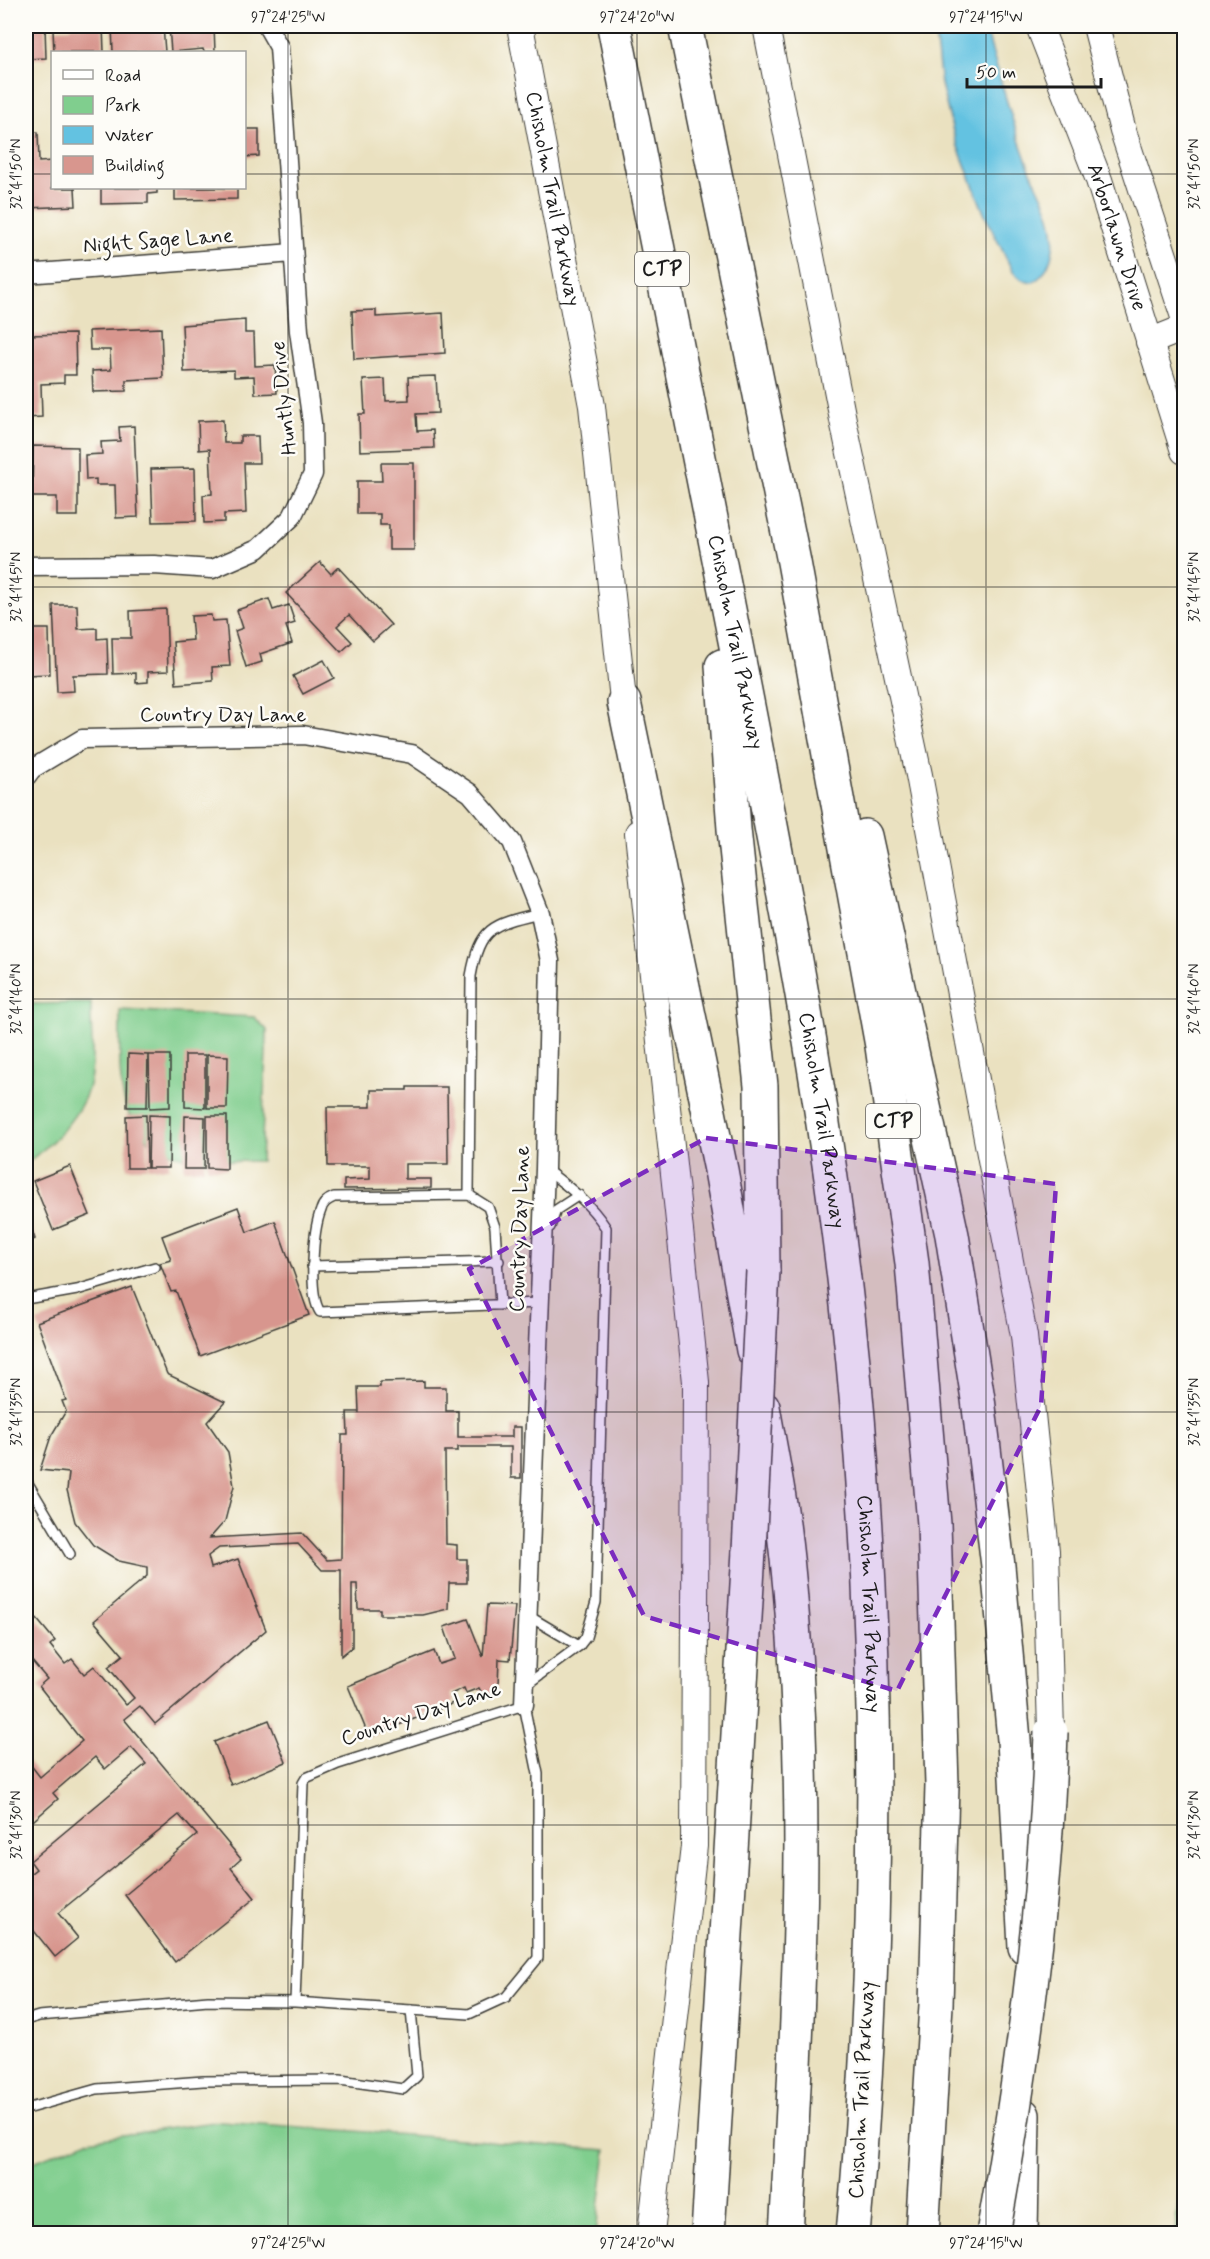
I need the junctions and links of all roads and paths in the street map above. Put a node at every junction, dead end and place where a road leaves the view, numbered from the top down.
1 (267, 26) edge
2 (520, 26) edge
3 (614, 26) edge
4 (685, 26) edge
5 (766, 26) edge
6 (1039, 26) edge
7 (1096, 26) edge
8 (293, 254) junction
9 (26, 274) edge
10 (1179, 281) edge
11 (1135, 297) junction
12 (1185, 317) edge
13 (1185, 328) edge
14 (1149, 342) junction
15 (1185, 451) edge
16 (710, 512) junction
17 (794, 562) junction
18 (26, 566) edge
19 (624, 702) junction
20 (26, 777) edge
21 (540, 914) junction
22 (545, 1169) junction
23 (469, 1195) junction
24 (579, 1195) junction
25 (542, 1254) junction
26 (499, 1261) junction
27 (312, 1266) junction
28 (155, 1267) dead end
29 (26, 1299) edge
30 (540, 1303) junction
31 (500, 1305) junction
32 (26, 1479) edge
33 (70, 1554) dead end
34 (527, 1615) junction
35 (579, 1646) junction
36 (524, 1686) junction
37 (524, 1705) junction
38 (1051, 1732) joint
39 (295, 2002) junction
40 (411, 2010) junction
41 (26, 2020) edge
42 (26, 2109) edge
43 (651, 2234) edge
44 (708, 2234) edge
45 (786, 2234) edge
46 (853, 2234) edge
47 (922, 2234) edge
48 (993, 2234) edge
49 (1021, 2234) edge

1 - 8 street, Huntly Drive
2 - 19 main road, Chisholm Trail Parkway
3 - 16 highway, Chisholm Trail Parkway / CTP
4 - 17 highway, CTP
5 - 38 main road
6 - 11 main road, Arborlawn Drive
7 - 10 main road, Arborlawn Drive
8 - 9 street, Night Sage Lane
8 - 18 street, Huntly Drive
10 - 11 main road
10 - 12 main road, Arborlawn Drive
11 - 14 main road, Arborlawn Drive
13 - 14 main road
14 - 15 main road, Arborlawn Drive
16 - 44 highway, bridge
16 - 46 highway, Chisholm Trail Parkway / CTP
17 - 47 highway, CTP
17 - 49 highway
19 - 43 main road, Chisholm Trail Parkway
19 - 45 highway
20 - 21 street, Country Day Lane
21 - 22 street, Country Day Lane
21 - 23 lane
22 - 24 lane
22 - 25 street, Country Day Lane
23 - 26 lane
23 - 27 lane
24 - 25 lane
24 - 35 lane
25 - 30 street, Country Day Lane
26 - 27 lane
26 - 31 lane
27 - 31 lane
28 - 29 lane
30 - 31 lane
30 - 34 street, Country Day Lane
32 - 33 lane
34 - 35 lane
34 - 36 street, Country Day Lane
35 - 36 lane
36 - 37 street, Country Day Lane
37 - 39 lane, Country Day Lane
37 - 40 lane
38 - 48 highway, bridge
39 - 40 lane
39 - 41 lane
40 - 42 lane

